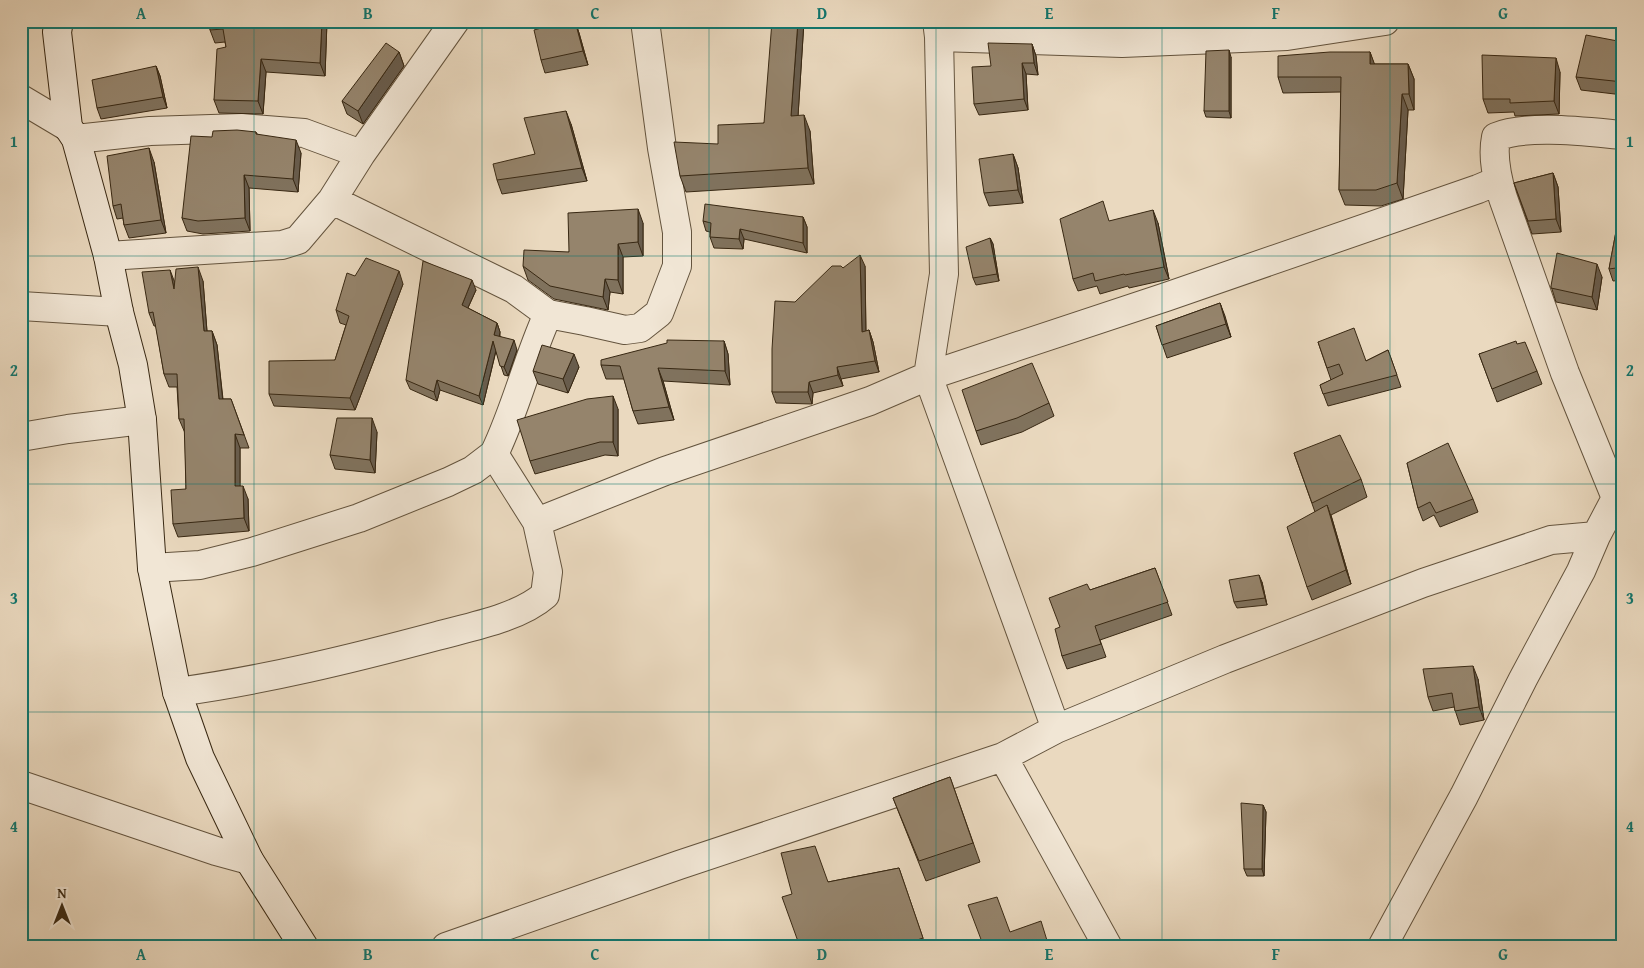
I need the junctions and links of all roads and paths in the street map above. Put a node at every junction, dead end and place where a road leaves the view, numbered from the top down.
1 (59, 21) edge
2 (455, 21) edge
3 (645, 21) edge
4 (1385, 21) edge
5 (938, 29) edge
6 (1199, 30) edge
7 (22, 101) edge
8 (72, 133) junction
9 (1623, 135) edge
10 (361, 154) junction
11 (1497, 181) junction
12 (332, 200) junction
13 (108, 256) junction
14 (21, 306) edge
15 (119, 312) junction
16 (548, 314) junction
17 (928, 376) junction
18 (142, 420) junction
19 (21, 437) edge
20 (494, 454) junction
21 (1619, 488) edge
22 (537, 522) junction
23 (1596, 536) junction
24 (152, 568) junction
25 (177, 692) junction
26 (1056, 729) junction
27 (1003, 757) junction
28 (21, 785) edge
29 (249, 860) junction
30 (304, 947) edge
31 (446, 947) edge
32 (1108, 947) edge
33 (1382, 947) edge

1 - 8 street
2 - 10 street
3 - 16 street
4 - 6 street
5 - 6 street
5 - 17 street
7 - 8 street
8 - 10 street
8 - 13 street
9 - 11 street
10 - 12 street
11 - 17 street
11 - 21 street
12 - 13 street
12 - 16 street
13 - 15 street
14 - 15 street
15 - 18 street
16 - 20 street
17 - 22 street
17 - 26 street
18 - 19 street
18 - 24 street
20 - 22 street
20 - 24 street
21 - 23 street
22 - 25 street
23 - 26 street
23 - 33 street
24 - 25 street
25 - 29 street
26 - 27 street
27 - 31 street
27 - 32 street
28 - 29 street
29 - 30 street

